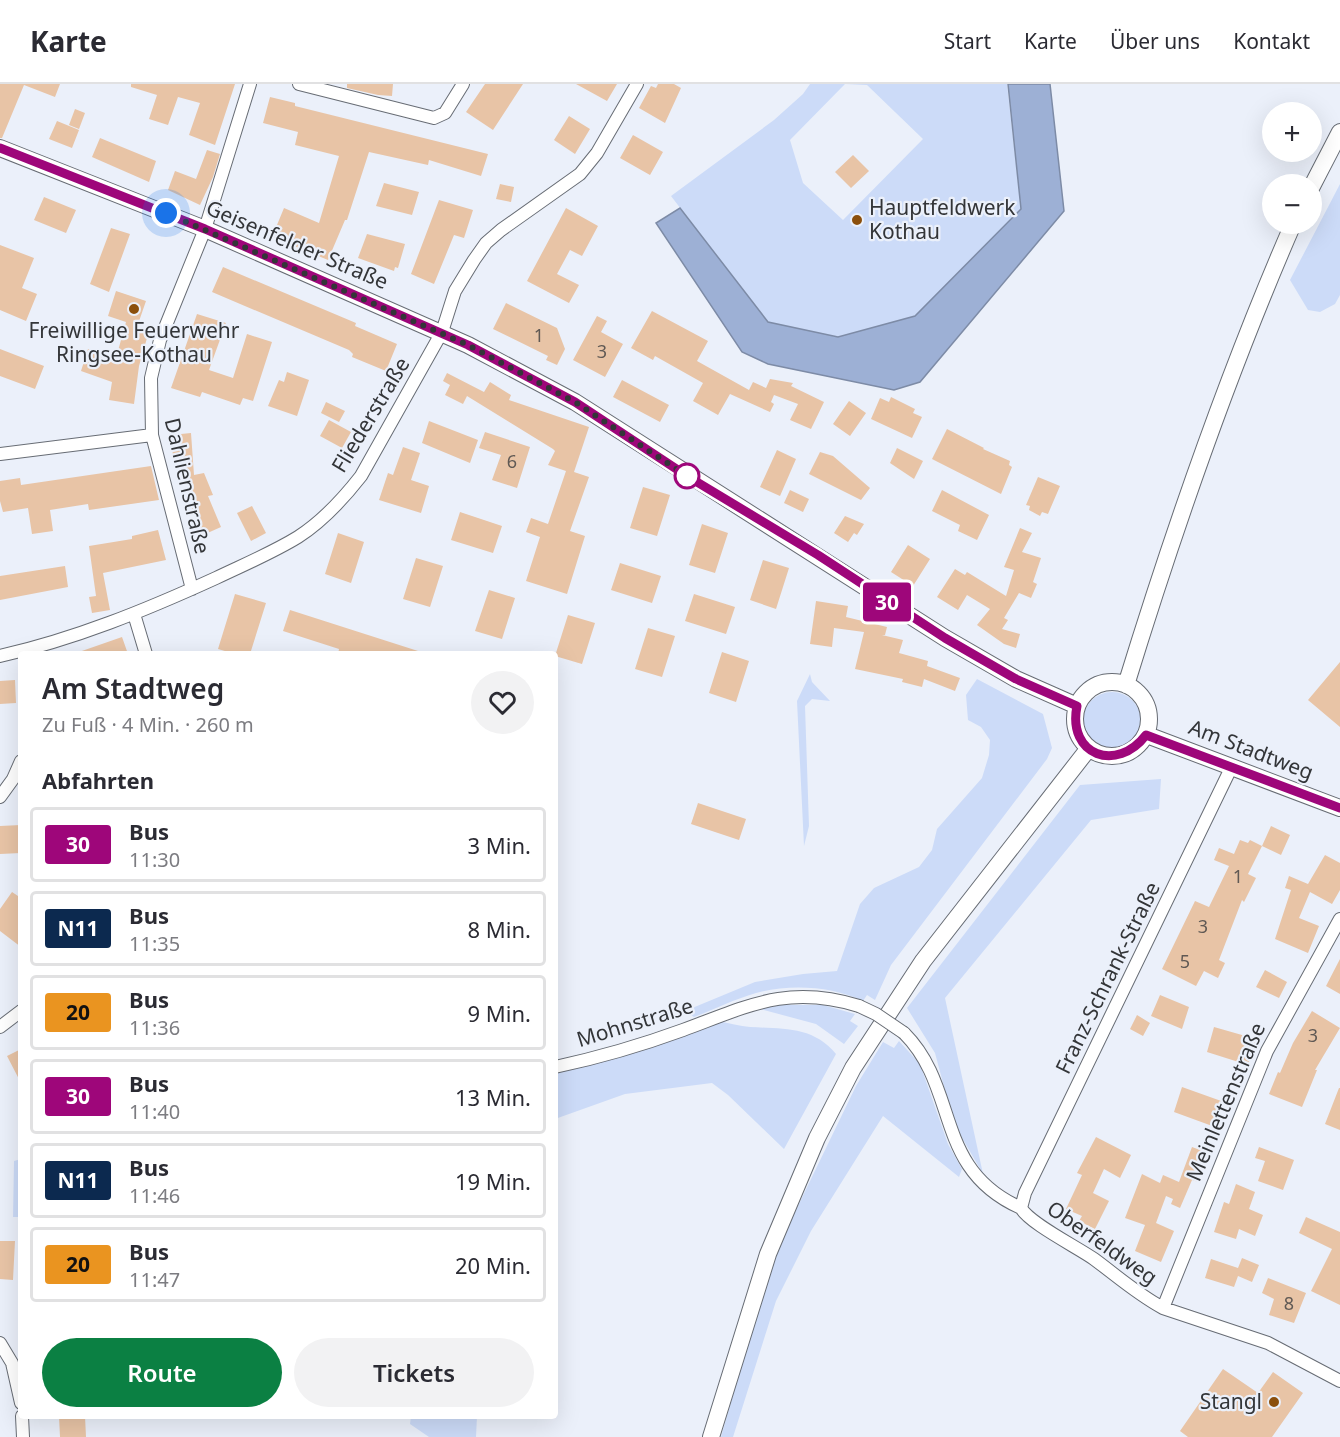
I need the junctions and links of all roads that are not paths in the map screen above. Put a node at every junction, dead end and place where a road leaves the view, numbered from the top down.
1 (250, 84) edge
2 (299, 84) edge
3 (463, 84) edge
4 (637, 84) edge
5 (1340, 132) edge
6 (0, 148) edge
7 (1318, 174) edge
8 (205, 229) junction
9 (1289, 234) edge
10 (442, 332) junction
11 (152, 435) junction
12 (0, 454) edge
13 (192, 589) junction
14 (134, 614) junction
15 (29, 651) edge
16 (146, 651) edge
17 (18, 653) edge
18 (0, 656) edge
19 (1126, 685) junction
20 (1077, 706) junction
21 (1146, 735) junction
22 (1089, 748) junction
23 (1232, 766) junction
24 (18, 768) edge
25 (0, 797) edge
26 (1340, 808) edge
27 (1340, 919) edge
28 (18, 1013) edge
29 (0, 1027) edge
30 (904, 1033) joint
31 (558, 1066) edge
32 (1021, 1208) junction
33 (1163, 1308) junction
34 (0, 1343) edge
35 (1340, 1382) edge
36 (18, 1391) edge
37 (22, 1419) edge
38 (23, 1437) edge
39 (711, 1437) edge

1 - 8 street, Dahlienstraße
2 - 3 street
4 - 10 street, Fliederstraße
5 - 7 main road
6 - 8 main road, Geisenfelder Straße
8 - 10 main road, Geisenfelder Straße
8 - 11 street, Dahlienstraße
9 - 19 main road
10 - 13 street, Fliederstraße
10 - 20 main road
11 - 12 street
11 - 13 street, Dahlienstraße
13 - 14 street, Fliederstraße
14 - 15 street, Fliederstraße
14 - 16 street
17 - 18 street, Fliederstraße
19 - 20 main road
19 - 21 main road
20 - 22 main road
21 - 22 main road
21 - 23 main road, Am Stadtweg
22 - 39 main road
23 - 26 main road, Am Stadtweg
23 - 32 street, Franz-Schrank-Straße
24 - 25 street
27 - 33 street, Meinlettenstraße
28 - 29 street
30 - 31 street, Mohnstraße, bridge
30 - 32 street, Oberfeldweg
32 - 33 street, Oberfeldweg
33 - 35 street, Oberfeldweg
34 - 36 street
37 - 38 street

